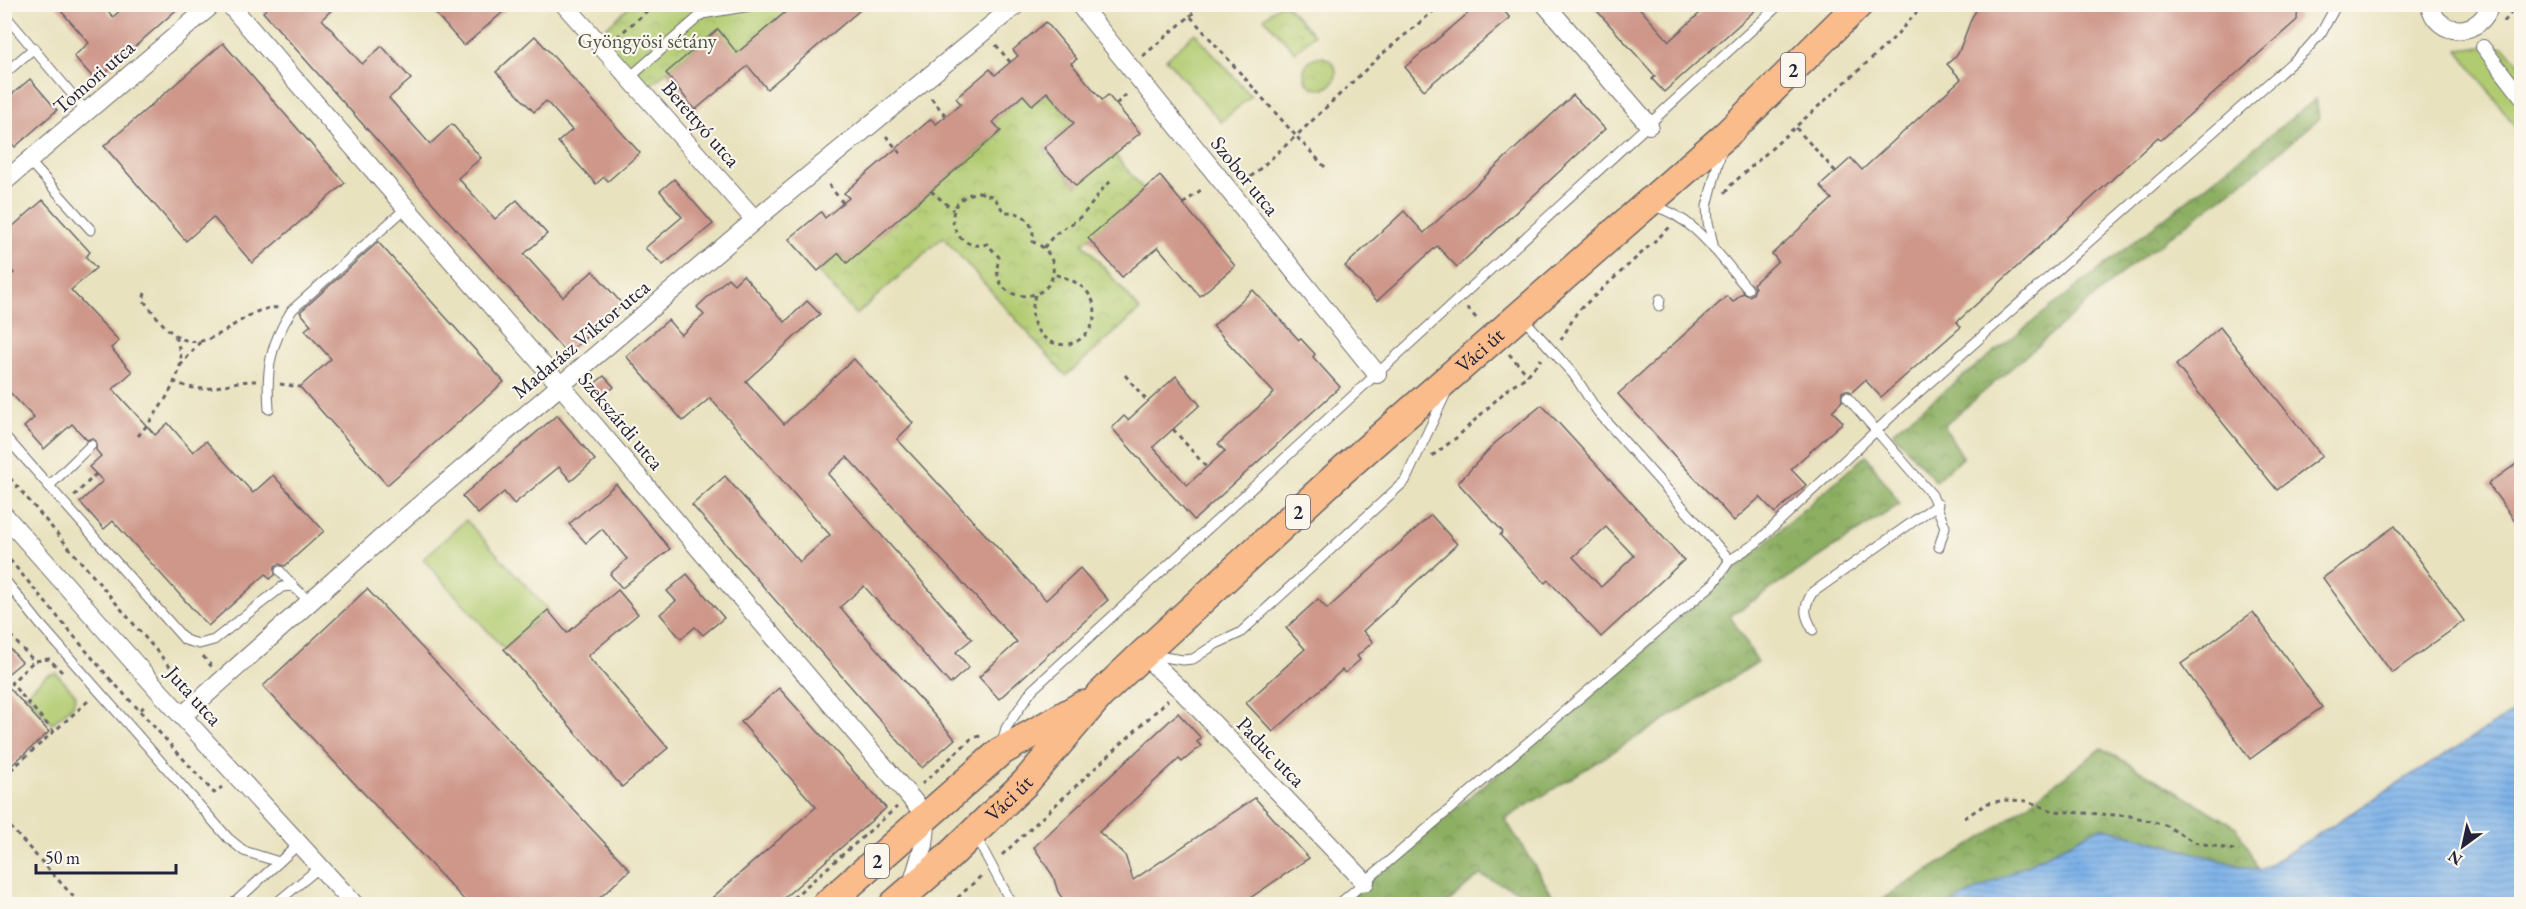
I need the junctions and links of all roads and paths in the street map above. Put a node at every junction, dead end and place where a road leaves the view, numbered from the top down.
1 (213, 4) edge
2 (229, 4) edge
3 (564, 4) edge
4 (655, 4) edge
5 (762, 4) edge
6 (1017, 4) edge
7 (1079, 4) edge
8 (1203, 4) edge
9 (1442, 4) edge
10 (1545, 4) edge
11 (1780, 4) edge
12 (1859, 4) edge
13 (1924, 4) edge
14 (2337, 4) edge
15 (2430, 4) edge
16 (2490, 4) edge
17 (4, 14) edge
18 (1190, 16) junction
19 (995, 43) dead end
20 (2483, 47) dead end
21 (34, 48) junction
22 (604, 48) junction
23 (1010, 62) dead end
24 (1130, 68) junction
25 (4, 74) edge
26 (630, 78) junction
27 (1127, 94) dead end
28 (931, 98) dead end
29 (2522, 98) edge
30 (1116, 104) dead end
31 (87, 112) junction
32 (946, 116) dead end
33 (1649, 125) junction
34 (1797, 128) junction
35 (1726, 135) junction
36 (886, 136) dead end
37 (1296, 136) junction
38 (901, 154) dead end
39 (30, 162) junction
40 (1325, 167) dead end
41 (1836, 172) dead end
42 (1113, 180) dead end
43 (4, 182) edge
44 (829, 185) dead end
45 (1202, 189) dead end
46 (931, 191) dead end
47 (1232, 195) junction
48 (843, 203) dead end
49 (1708, 203) junction
50 (1183, 204) dead end
51 (1647, 205) junction
52 (406, 208) junction
53 (953, 210) junction
54 (1681, 218) junction
55 (755, 220) junction
56 (91, 230) dead end
57 (1044, 248) junction
58 (1714, 251) junction
59 (1052, 274) junction
60 (1748, 289) dead end
61 (145, 293) dead end
62 (1035, 295) junction
63 (292, 310) junction
64 (1520, 315) junction
65 (174, 334) junction
66 (200, 342) junction
67 (1552, 350) junction
68 (180, 367) junction
69 (1455, 372) junction
70 (1125, 375) dead end
71 (1377, 375) junction
72 (173, 381) junction
73 (267, 381) junction
74 (561, 386) junction
75 (300, 387) dead end
76 (1847, 397) dead end
77 (1148, 402) dead end
78 (269, 409) dead end
79 (1173, 429) dead end
80 (1876, 429) junction
81 (4, 435) edge
82 (138, 436) dead end
83 (91, 445) dead end
84 (1207, 468) dead end
85 (4, 471) edge
86 (1412, 471) junction
87 (96, 474) dead end
88 (48, 486) junction
89 (1938, 504) junction
90 (65, 505) junction
91 (4, 515) edge
92 (1939, 547) dead end
93 (1730, 560) junction
94 (280, 571) dead end
95 (4, 579) edge
96 (293, 585) junction
97 (311, 603) junction
98 (4, 629) edge
99 (1813, 630) dead end
100 (1143, 654) junction
101 (34, 661) junction
102 (216, 670) dead end
103 (210, 675) dead end
104 (65, 676) dead end
105 (110, 680) dead end
106 (194, 683) dead end
107 (1181, 690) junction
108 (81, 692) dead end
109 (160, 692) junction
110 (1100, 695) junction
111 (140, 711) junction
112 (182, 716) junction
113 (54, 732) junction
114 (972, 738) dead end
115 (1000, 752) junction
116 (4, 776) edge
117 (224, 785) dead end
118 (918, 806) junction
119 (1964, 818) dead end
120 (4, 820) edge
121 (974, 832) junction
122 (299, 844) junction
123 (2239, 851) dead end
124 (279, 862) junction
125 (992, 866) junction
126 (320, 867) junction
127 (1365, 882) junction
128 (898, 901) edge
129 (80, 904) edge
130 (233, 904) edge
131 (275, 904) edge
132 (354, 904) edge
133 (786, 904) edge
134 (827, 904) edge
135 (951, 904) edge
136 (1012, 904) edge
137 (1339, 904) edge

1 - 31 street, Tomori utca
2 - 52 street, Szekszárdi utca
3 - 22 street, Berettyó utca
4 - 22 path
5 - 26 lane
6 - 55 street, Madarász Viktor utca
7 - 24 street, Szobor utca
8 - 18 path
9 - 37 path
10 - 33 street
11 - 33 lane
12 - 35 main road, Váci út / 2
13 - 34 path
14 - 80 lane
15 - 16 street
17 - 21 lane
18 - 24 path
18 - 37 path
19 - 23 path
20 - 29 street
21 - 25 lane
21 - 31 lane
22 - 26 street, Berettyó utca
24 - 47 street, Szobor utca
26 - 55 street, Berettyó utca
27 - 30 path
28 - 32 path
31 - 39 street, Tomori utca
33 - 71 lane
34 - 41 path
34 - 49 path
35 - 49 lane
35 - 51 main road, Váci út / 2
36 - 38 path
37 - 40 path
37 - 47 path
39 - 43 street, Tomori utca
39 - 56 lane
42 - 57 path
44 - 48 path
45 - 50 path
46 - 53 path
47 - 71 street, Szobor utca
49 - 58 lane
51 - 54 lane
51 - 64 main road, Váci út / 2
52 - 63 lane
52 - 74 street, Szekszárdi utca
53 - 57 path
53 - 62 path
54 - 58 lane
54 - 67 path
55 - 74 street, Madarász Viktor utca
57 - 59 path
58 - 60 lane
59 - 62 path
59 - 62 path
61 - 65 path
63 - 66 path
63 - 73 lane
64 - 67 lane
64 - 69 main road, Váci út / 2
65 - 66 path
65 - 68 path
66 - 68 path
67 - 86 path
67 - 93 lane
68 - 72 path
69 - 86 lane
69 - 100 main road, Váci út / 2
70 - 77 path
71 - 115 lane
72 - 73 path
72 - 82 path
73 - 75 path
73 - 78 lane
74 - 97 street, Madarász Viktor utca
74 - 118 street, Szekszárdi utca
76 - 80 lane
79 - 84 path
80 - 89 lane
80 - 93 lane
81 - 88 lane
83 - 88 lane
85 - 106 path
86 - 100 lane
87 - 90 path
88 - 90 lane
89 - 92 lane
89 - 99 lane
90 - 96 lane
91 - 109 street, Juta utca
93 - 127 lane
94 - 96 lane
95 - 124 lane
96 - 97 lane
97 - 112 street, Madarász Viktor utca
98 - 101 path
100 - 107 street, Paduc utca
100 - 110 main road, Váci út / 2
101 - 104 path
101 - 113 path
102 - 103 path
105 - 111 path
107 - 125 path
107 - 127 street, Paduc utca
108 - 113 path
109 - 111 path
109 - 112 street, Juta utca
110 - 115 main road, Váci út / 2
110 - 121 main road, Váci út / 2
111 - 117 path
112 - 122 street, Juta utca
113 - 116 path
114 - 118 path
115 - 118 main road, Váci út / 2
118 - 128 street, Váci út
118 - 133 path
118 - 134 main road, Váci út / 2
119 - 123 path
120 - 129 path
121 - 125 lane
121 - 128 main road, Váci út / 2
122 - 124 lane
122 - 126 street, Juta utca
124 - 130 lane
125 - 135 path
125 - 136 lane
126 - 131 lane
126 - 132 street, Juta utca
127 - 137 lane

